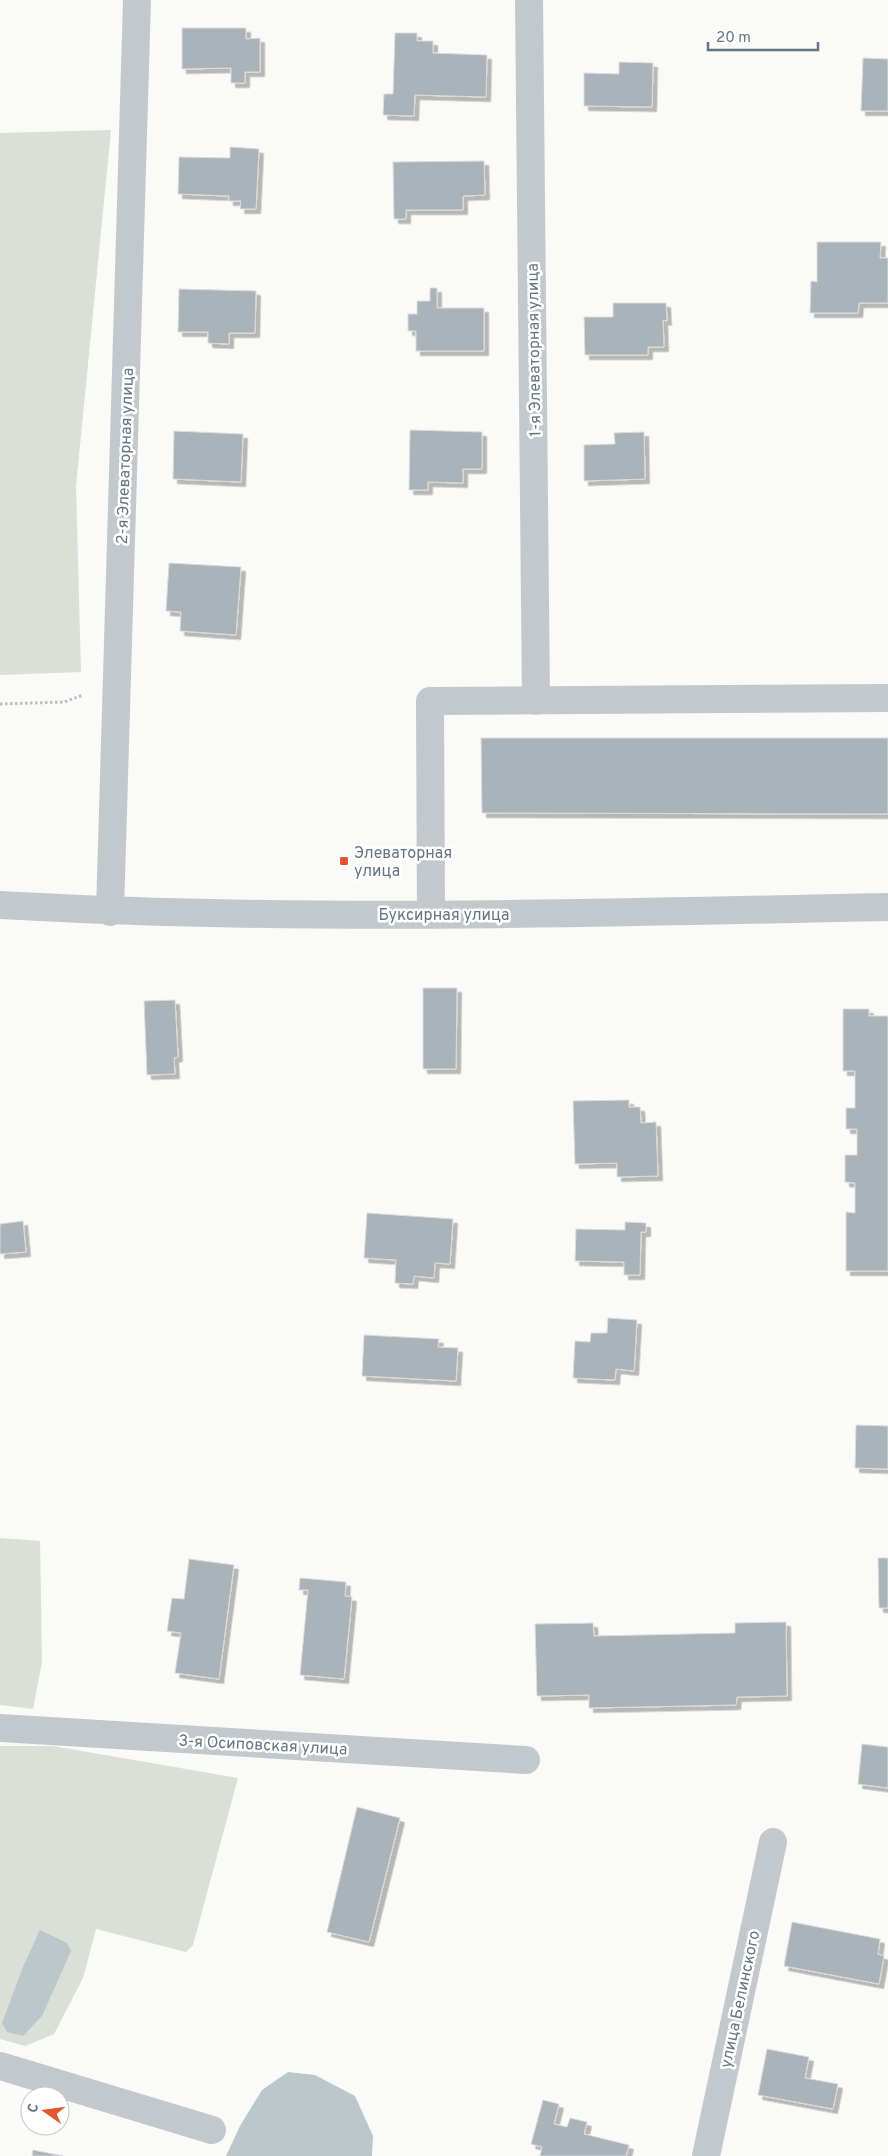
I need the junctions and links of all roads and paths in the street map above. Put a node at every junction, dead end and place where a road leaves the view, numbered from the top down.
1 (137, 0) edge
2 (529, 0) edge
3 (117, 683) junction
4 (888, 698) edge
5 (536, 701) junction
6 (0, 704) edge
7 (0, 905) edge
8 (888, 907) edge
9 (110, 912) junction
10 (431, 914) junction
11 (0, 1728) edge
12 (526, 1760) dead end
13 (773, 1842) dead end
14 (0, 2066) edge
15 (212, 2130) dead end
16 (706, 2156) edge

1 - 3 street, 2-я Элеваторная улица
2 - 5 street, 1-я Элеваторная улица
3 - 6 path
3 - 9 street, 2-я Элеваторная улица
4 - 5 street
5 - 10 street
7 - 9 street, Буксирная улица
8 - 10 street, Буксирная улица
9 - 10 street, Буксирная улица
11 - 12 street, 3-я Осиповская улица
13 - 16 street, улица Белинского
14 - 15 street

